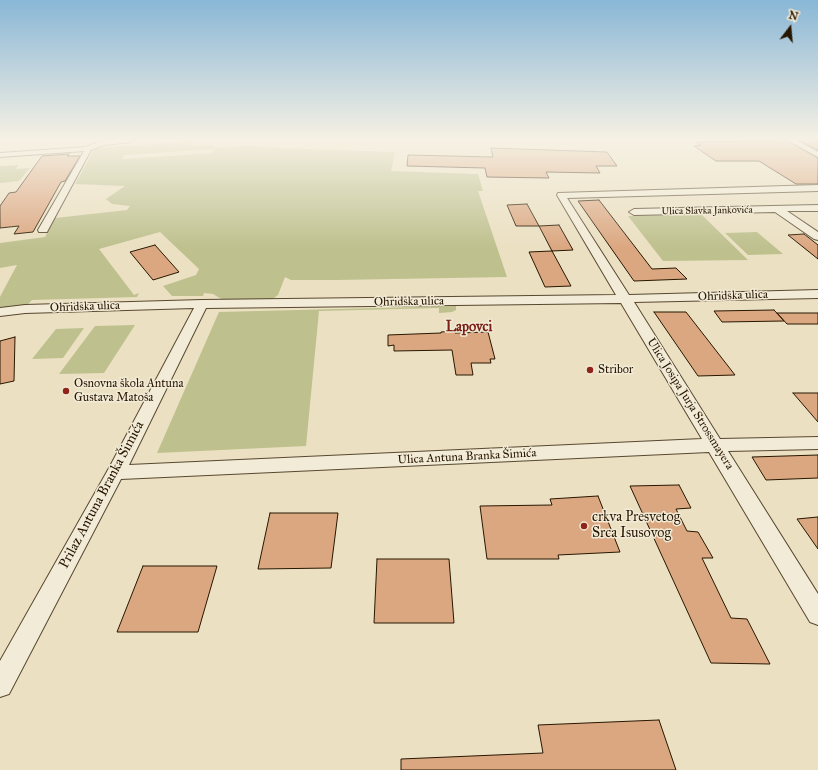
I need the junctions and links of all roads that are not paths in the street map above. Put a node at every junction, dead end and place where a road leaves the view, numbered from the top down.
1 (74, 176) edge
2 (818, 188) edge
3 (818, 208) edge
4 (779, 210) junction
5 (634, 212) dead end
6 (43, 230) dead end
7 (818, 237) edge
8 (818, 294) edge
9 (625, 299) junction
10 (202, 304) junction
11 (0, 312) edge
12 (818, 443) edge
13 (715, 445) junction
14 (116, 472) junction
15 (818, 614) edge
16 (0, 685) edge

1 - 6 street
2 - 9 street, Ulica Josipa Jurja Strossmayera
3 - 4 street, Ulica Slavka Jankovića
4 - 5 street, Ulica Slavka Jankovića
4 - 7 street
8 - 9 street, Ohridska ulica
9 - 10 street, Ohridska ulica
9 - 13 street, Ulica Josipa Jurja Strossmayera
10 - 11 street, Ohridska ulica
10 - 14 street, Prilaz Antuna Branka Šimića
12 - 13 street, Ulica Antuna Branka Šimića
13 - 14 street, Ulica Antuna Branka Šimića
13 - 15 street, Ulica Josipa Jurja Strossmayera
14 - 16 street, Prilaz Antuna Branka Šimića

